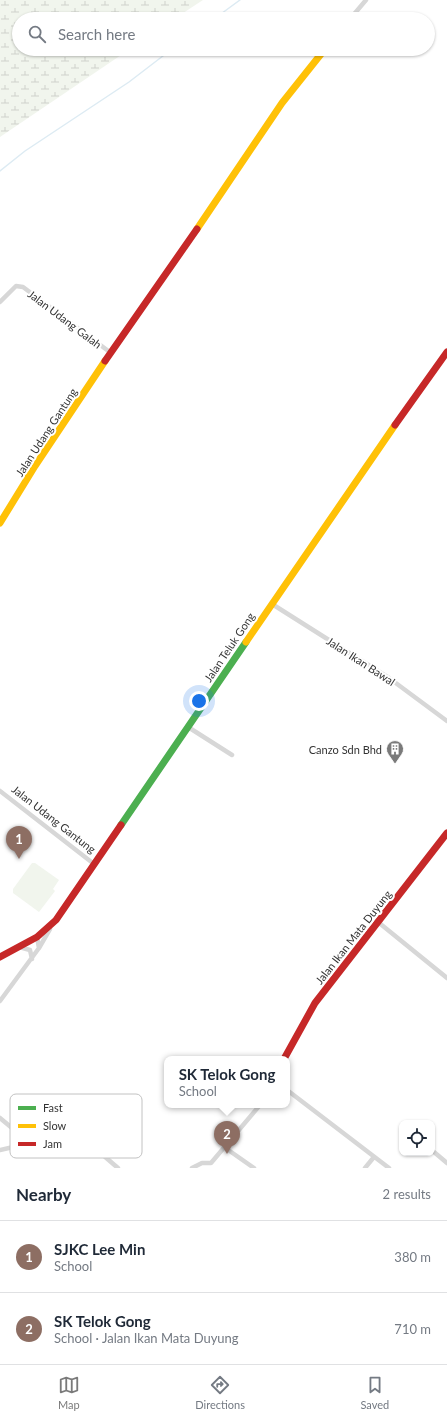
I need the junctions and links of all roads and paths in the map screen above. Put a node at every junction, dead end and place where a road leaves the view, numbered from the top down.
1 (366, 0) edge
2 (356, 12) edge
3 (319, 56) edge
4 (0, 302) edge
5 (447, 352) edge
6 (111, 354) junction
7 (0, 523) edge
8 (272, 604) junction
9 (447, 721) edge
10 (188, 727) junction
11 (232, 754) dead end
12 (0, 791) edge
13 (447, 833) edge
14 (94, 864) junction
15 (378, 922) junction
16 (51, 925) junction
17 (37, 937) junction
18 (18, 947) junction
19 (39, 948) junction
20 (0, 956) edge
21 (32, 959) junction
22 (447, 978) edge
23 (0, 1001) edge
24 (286, 1056) edge
25 (290, 1092) edge
26 (257, 1108) edge
27 (0, 1118) edge
28 (10, 1126) edge
29 (224, 1147) junction
30 (10, 1148) edge
31 (0, 1150) edge
32 (435, 1153) edge
33 (374, 1157) junction
34 (105, 1158) edge
35 (211, 1163) junction
36 (447, 1163) edge
37 (118, 1168) edge
38 (192, 1168) edge
39 (206, 1168) edge
40 (254, 1168) edge
41 (365, 1168) edge
42 (389, 1168) edge
43 (443, 1168) edge

1 - 2 street
3 - 6 street, Jalan Udang Gantung
4 - 6 street, Jalan Udang Galah
5 - 8 street, Jalan Teluk Gong
6 - 7 street, Jalan Udang Gantung
8 - 9 street, Jalan Ikan Bawal
8 - 10 street, Jalan Teluk Gong
10 - 11 street
10 - 14 street, Jalan Teluk Gong
12 - 14 street, Jalan Udang Gantung
13 - 15 street, Jalan Ikan Mata Duyung
14 - 16 street, Jalan Teluk Gong
15 - 22 street
15 - 24 street, Jalan Ikan Mata Duyung
16 - 17 street, Jalan Teluk Gong
16 - 19 street
17 - 18 street, Jalan Teluk Gong
17 - 19 street
18 - 20 street, Jalan Teluk Gong
18 - 21 street
19 - 21 street
21 - 23 street
25 - 33 street
26 - 29 street
27 - 28 street
29 - 35 street
29 - 40 street
30 - 31 street
32 - 36 street
33 - 41 street
33 - 42 street
34 - 37 street
35 - 38 street
35 - 39 street
36 - 43 street

